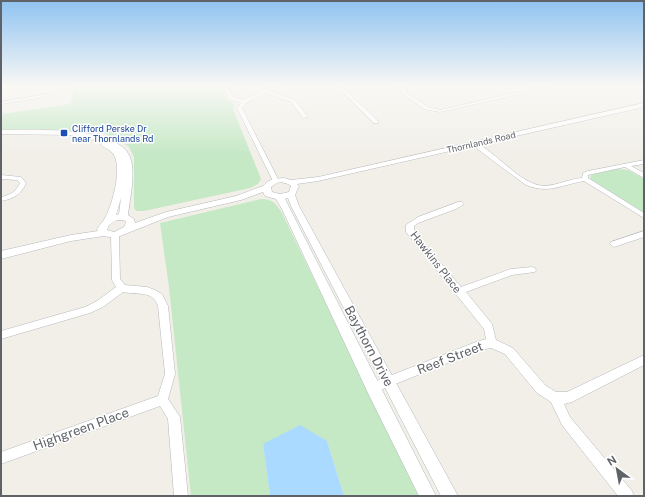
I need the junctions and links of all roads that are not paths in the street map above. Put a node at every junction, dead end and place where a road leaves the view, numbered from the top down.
1 (240, 109) edge
2 (300, 109) edge
3 (362, 109) edge
4 (427, 109) edge
5 (448, 109) edge
6 (629, 109) edge
7 (306, 117) dead end
8 (376, 122) dead end
9 (1, 132) edge
10 (1, 136) edge
11 (474, 144) junction
12 (644, 162) edge
13 (626, 165) junction
14 (644, 176) edge
15 (1, 177) edge
16 (585, 179) junction
17 (276, 181) junction
18 (292, 188) junction
19 (272, 194) junction
20 (1, 199) edge
21 (460, 204) dead end
22 (644, 216) edge
23 (127, 222) junction
24 (105, 227) junction
25 (644, 234) edge
26 (115, 235) junction
27 (614, 244) dead end
28 (1, 250) edge
29 (1, 254) edge
30 (532, 270) dead end
31 (122, 288) junction
32 (460, 291) junction
33 (1, 335) edge
34 (492, 343) junction
35 (644, 360) edge
36 (388, 382) junction
37 (373, 388) junction
38 (555, 398) junction
39 (162, 400) junction
40 (1, 458) edge
41 (181, 496) edge
42 (428, 496) edge
43 (450, 496) edge
44 (627, 496) edge

1 - 17 street
2 - 7 street
3 - 8 street
4 - 5 street
6 - 11 street, Thornlands Road
9 - 23 street
10 - 24 street
11 - 16 street
11 - 18 street, Thornlands Road
12 - 13 street
13 - 14 street
13 - 16 street
15 - 20 street
16 - 22 street
17 - 18 street, Thornlands Road
17 - 19 street
18 - 19 street, Thornlands Road
18 - 36 street, Baythorn Drive
19 - 23 street, Thornlands Road
19 - 37 street, Baythorn Drive
21 - 32 street, Hawkins Place
23 - 24 street
23 - 26 street
24 - 26 street
24 - 28 street
24 - 29 street
25 - 27 street
26 - 31 street
30 - 32 street
31 - 33 street
31 - 39 street
32 - 34 street, Hawkins Place
34 - 36 street, Reef Street
34 - 38 street, Reef Street
35 - 38 street
36 - 37 street, Reef Street
36 - 43 street, Baythorn Drive
37 - 42 street, Baythorn Drive
38 - 44 street
39 - 40 street, Highgreen Place
39 - 41 street

